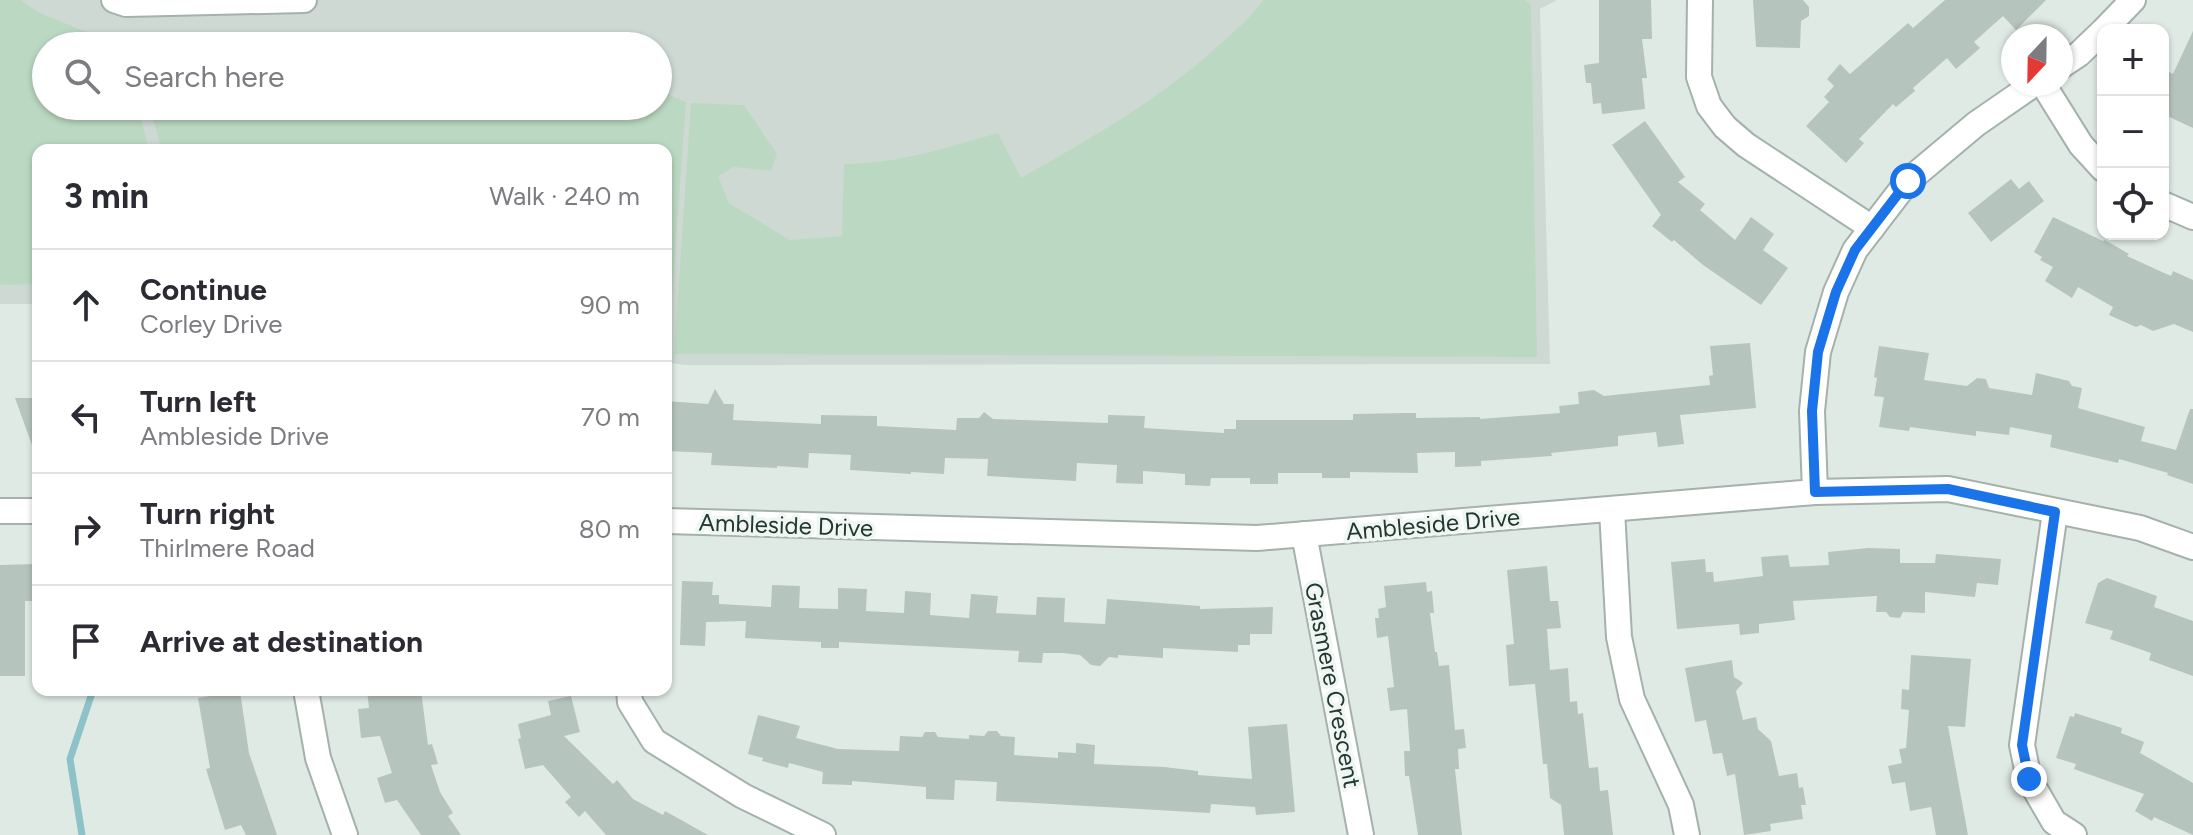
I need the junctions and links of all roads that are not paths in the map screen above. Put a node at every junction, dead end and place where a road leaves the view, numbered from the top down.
1 (114, 0) edge
2 (304, 0) edge
3 (1700, 0) edge
4 (2133, 0) edge
5 (2109, 24) edge
6 (2097, 36) edge
7 (2073, 58) edge
8 (2017, 96) edge
9 (2050, 96) edge
10 (2102, 168) edge
11 (2169, 207) edge
12 (2193, 217) edge
13 (1872, 228) junction
14 (1815, 492) junction
15 (1612, 510) junction
16 (0, 511) edge
17 (32, 511) edge
18 (2055, 512) junction
19 (672, 521) edge
20 (1304, 534) junction
21 (2193, 547) edge
22 (307, 696) edge
23 (630, 696) edge
24 (345, 835) edge
25 (823, 835) edge
26 (1361, 835) edge
27 (1687, 835) edge
28 (2074, 835) edge

1 - 2 street
3 - 13 street
4 - 5 street
6 - 7 street
8 - 13 street
9 - 10 street
11 - 12 street
13 - 14 street
14 - 15 street, Ambleside Drive
14 - 18 street, Ambleside Drive
15 - 20 street, Ambleside Drive
15 - 27 street
16 - 17 street
18 - 21 street, Ambleside Drive
18 - 28 street
19 - 20 street, Ambleside Drive
20 - 26 street, Grasmere Crescent
22 - 24 street
23 - 25 street

